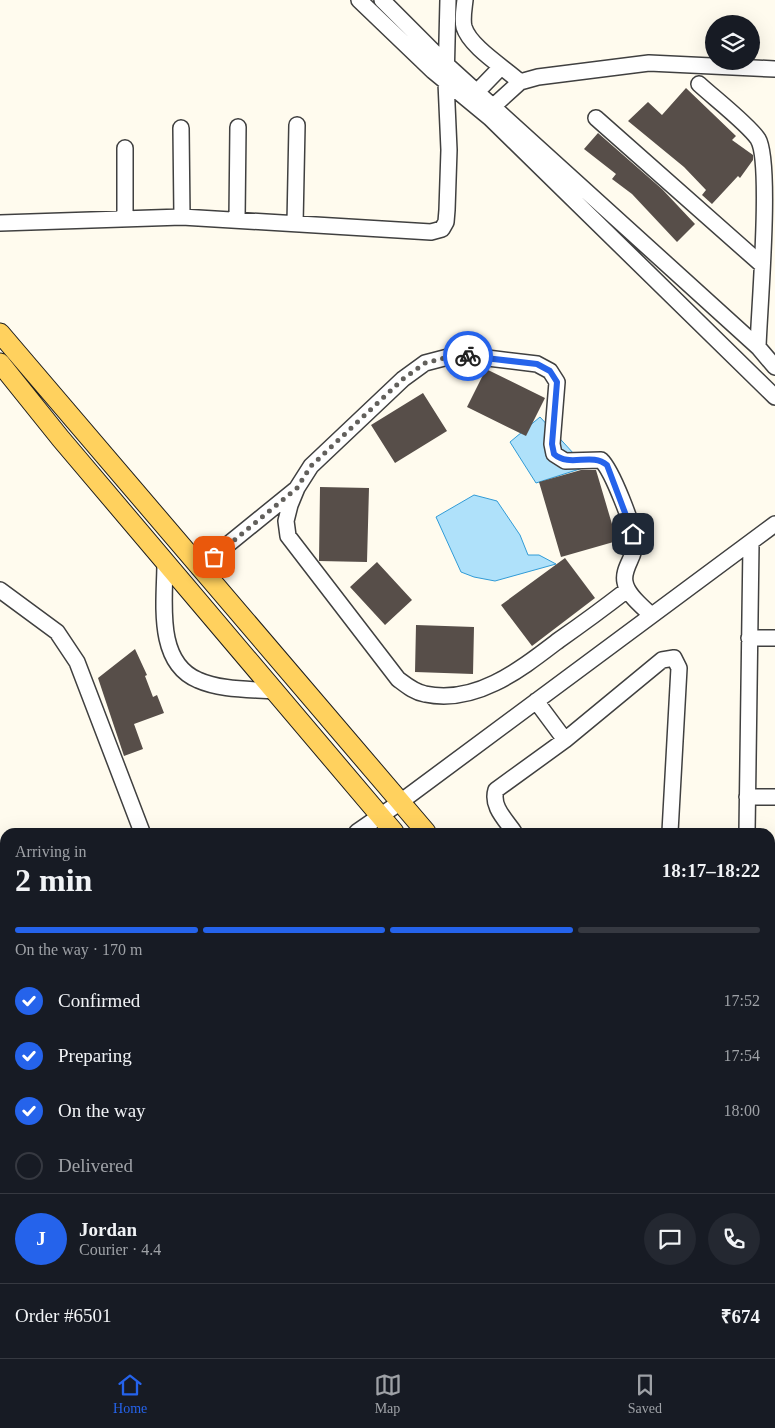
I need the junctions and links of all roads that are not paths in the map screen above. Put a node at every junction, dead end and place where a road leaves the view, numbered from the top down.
1 (359, 0) edge
2 (382, 0) edge
3 (448, 0) edge
4 (465, 0) edge
5 (447, 65) junction
6 (501, 67) junction
7 (775, 69) edge
8 (446, 82) junction
9 (520, 82) junction
10 (699, 84) dead end
11 (473, 96) junction
12 (490, 110) junction
13 (596, 118) dead end
14 (297, 125) dead end
15 (238, 127) dead end
16 (181, 128) dead end
17 (125, 148) dead end
18 (770, 192) edge
19 (182, 217) junction
20 (125, 218) junction
21 (237, 219) junction
22 (0, 223) edge
23 (295, 224) junction
24 (761, 264) junction
25 (0, 333) edge
26 (758, 348) junction
27 (0, 363) edge
28 (775, 366) edge
29 (775, 397) edge
30 (297, 488) junction
31 (775, 524) edge
32 (751, 544) junction
33 (165, 563) junction
34 (199, 568) junction
35 (0, 590) edge
36 (627, 590) junction
37 (651, 615) junction
38 (749, 638) junction
39 (775, 638) edge
40 (274, 692) junction
41 (536, 701) junction
42 (565, 740) junction
43 (747, 797) junction
44 (775, 798) edge
45 (399, 803) junction
46 (379, 817) junction
47 (140, 828) edge
48 (363, 828) edge
49 (390, 828) edge
50 (422, 828) edge
51 (511, 828) edge
52 (670, 828) edge
53 (747, 828) edge

1 - 8 street
2 - 5 street
3 - 5 street
4 - 6 street
5 - 8 street
5 - 11 street
6 - 9 street
6 - 11 street
7 - 9 street
8 - 11 street
8 - 23 street
9 - 12 street
10 - 18 street
11 - 12 street
12 - 26 street
12 - 29 street
13 - 24 street
14 - 23 street
15 - 21 street
16 - 19 street
17 - 20 street
18 - 24 street
19 - 20 street
19 - 21 street
20 - 22 street
21 - 23 street
24 - 26 street
25 - 34 main road
26 - 28 street
27 - 33 main road
30 - 34 street
30 - 36 street
30 - 36 street
31 - 32 street
32 - 37 street
32 - 38 street
33 - 40 main road
33 - 40 street
34 - 45 main road
35 - 47 street
36 - 37 street
37 - 41 street
38 - 39 street
38 - 43 street
40 - 46 main road
41 - 42 street
41 - 45 street
42 - 51 street
42 - 52 street
43 - 44 street
43 - 53 street
45 - 46 street
45 - 50 main road
46 - 48 street
46 - 49 main road

